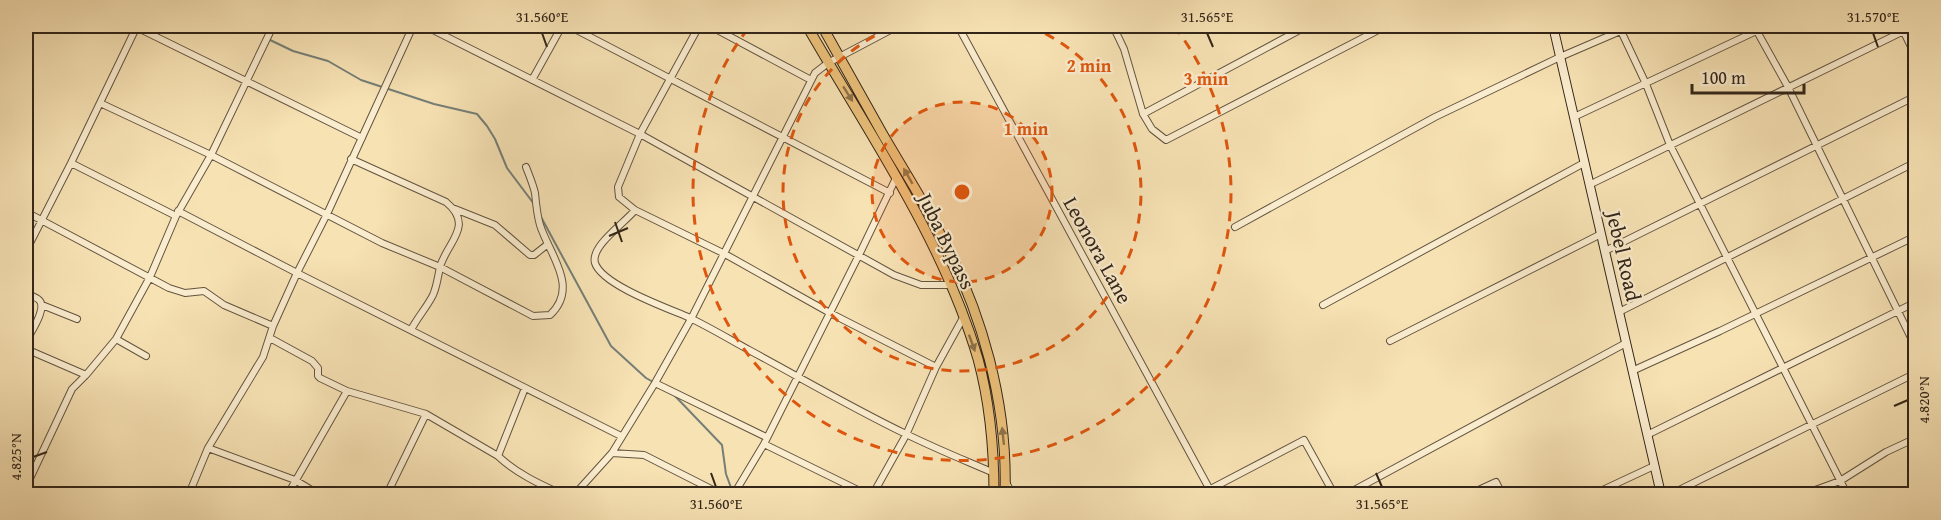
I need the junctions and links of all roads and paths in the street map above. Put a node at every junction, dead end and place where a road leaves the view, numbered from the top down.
1 (125, 26) edge
2 (273, 26) edge
3 (413, 26) edge
4 (425, 26) edge
5 (562, 26) edge
6 (569, 26) edge
7 (699, 26) edge
8 (710, 26) edge
9 (807, 26) edge
10 (822, 26) edge
11 (898, 26) edge
12 (958, 26) edge
13 (1113, 26) edge
14 (1307, 26) edge
15 (1386, 26) edge
16 (1553, 26) edge
17 (1632, 26) edge
18 (1767, 26) edge
19 (1914, 26) edge
20 (136, 28) edge
21 (1755, 28) edge
22 (1902, 28) edge
23 (1621, 31) junction
24 (840, 57) junction
25 (1560, 57) junction
26 (1916, 57) edge
27 (828, 63) junction
28 (671, 79) junction
29 (532, 80) junction
30 (811, 80) junction
31 (247, 81) junction
32 (1646, 84) junction
33 (1788, 87) junction
34 (1916, 96) edge
35 (100, 103) junction
36 (1143, 114) junction
37 (1574, 117) junction
38 (640, 134) junction
39 (362, 138) junction
40 (782, 138) junction
41 (1670, 145) junction
42 (1817, 145) junction
43 (211, 155) junction
44 (351, 159) junction
45 (1916, 162) edge
46 (71, 163) junction
47 (1584, 163) junction
48 (526, 167) dead end
49 (896, 178) junction
50 (1589, 184) junction
51 (890, 193) junction
52 (752, 195) junction
53 (1842, 199) junction
54 (1700, 204) junction
55 (454, 209) junction
56 (635, 210) junction
57 (26, 212) edge
58 (177, 213) junction
59 (327, 214) junction
60 (41, 220) junction
61 (1235, 227) dead end
62 (1601, 234) junction
63 (1916, 236) edge
64 (548, 244) junction
65 (26, 251) edge
66 (1605, 251) junction
67 (723, 253) junction
68 (859, 255) junction
69 (1727, 257) junction
70 (1871, 258) junction
71 (440, 267) junction
72 (297, 273) junction
73 (150, 277) junction
74 (951, 285) junction
75 (26, 293) edge
76 (1916, 302) edge
77 (42, 304) junction
78 (1323, 305) dead end
79 (1898, 311) junction
80 (1619, 312) junction
81 (830, 313) junction
82 (1756, 314) junction
83 (963, 318) junction
84 (77, 319) dead end
85 (691, 319) junction
86 (273, 326) junction
87 (411, 330) junction
88 (270, 338) junction
89 (116, 339) junction
90 (1390, 341) dead end
91 (26, 342) edge
92 (1626, 343) junction
93 (1916, 348) edge
94 (26, 349) edge
95 (146, 356) dead end
96 (936, 367) junction
97 (1783, 368) junction
98 (1632, 371) junction
99 (1916, 373) edge
100 (86, 375) junction
101 (798, 377) junction
102 (655, 383) junction
103 (525, 388) junction
104 (347, 391) junction
105 (426, 414) junction
106 (1811, 424) junction
107 (906, 435) junction
108 (1647, 435) junction
109 (621, 436) junction
110 (766, 437) junction
111 (1916, 438) edge
112 (764, 444) junction
113 (208, 448) junction
114 (612, 453) junction
115 (498, 456) junction
116 (1654, 466) junction
117 (994, 473) junction
118 (1005, 478) junction
119 (295, 480) junction
120 (1840, 481) junction
121 (26, 488) edge
122 (1210, 490) junction
123 (189, 495) edge
124 (288, 495) edge
125 (318, 495) edge
126 (387, 495) edge
127 (562, 495) edge
128 (574, 495) edge
129 (721, 495) edge
130 (734, 495) edge
131 (866, 495) edge
132 (873, 495) edge
133 (994, 495) edge
134 (1005, 495) edge
135 (1012, 495) edge
136 (1201, 495) edge
137 (1334, 495) edge
138 (1347, 495) edge
139 (1470, 495) edge
140 (1502, 495) edge
141 (1594, 495) edge
142 (1661, 495) edge
143 (1671, 495) edge
144 (1804, 495) edge
145 (1847, 495) edge

1 - 20 street
2 - 31 street
3 - 39 street
4 - 29 street
5 - 29 street
6 - 28 street
7 - 28 street
8 - 30 street
9 - 27 main road, Juba Bypass
10 - 24 main road, Juba Bypass
11 - 24 street
12 - 122 street, Leonora Lane
13 - 36 street
14 - 36 street
15 - 36 street
16 - 25 main road, Jebel Road
17 - 23 street
18 - 21 street
19 - 22 street
20 - 31 street
20 - 35 street
21 - 32 street
21 - 33 street
22 - 26 street
22 - 33 street
23 - 25 street
23 - 32 street
24 - 27 street
118 -> 24 main road, Juba Bypass
25 - 37 main road, Jebel Road
25 - 61 street
27 - 30 street
27 -> 49 main road, Juba Bypass
28 - 38 street
28 - 40 street
29 - 38 street
30 - 40 street
31 - 39 street
31 - 43 street
32 - 37 street
32 - 41 street
33 - 41 street
33 - 42 street
34 - 42 street
35 - 43 street
35 - 46 street
37 - 47 main road, Jebel Road
38 - 52 street
38 - 56 street
39 - 44 street
40 - 51 street
40 - 52 street
41 - 50 street
41 - 54 street
42 - 53 street
42 - 54 street
43 - 58 street
43 - 59 street
44 - 55 street
44 - 59 street
45 - 53 street
46 - 58 street
46 - 60 street
47 - 50 main road, Jebel Road
47 - 78 street
48 - 64 street
49 - 51 street
49 - 74 main road, Juba Bypass
50 - 62 main road, Jebel Road
51 - 68 street
52 - 67 street
52 - 68 street
53 - 69 street
53 - 70 street
54 - 66 street
54 - 69 street
55 - 64 street
55 - 71 street
56 - 67 street
56 - 85 street
57 - 60 street
58 - 72 street
58 - 73 street
59 - 71 street
59 - 72 street
60 - 65 street
60 - 73 street
62 - 66 main road, Jebel Road
62 - 90 street
63 - 70 street
64 - 71 street
66 - 80 main road, Jebel Road
67 - 81 street
67 - 85 street
68 - 74 street
68 - 81 street
69 - 80 street
69 - 82 street
70 - 79 street
70 - 82 street
71 - 87 street
72 - 86 street
72 - 87 street
73 - 86 street
73 - 89 street
74 - 83 main road, Juba Bypass
75 - 77 street
76 - 79 street
77 - 84 street
77 - 91 street
79 - 93 street
79 - 97 street
80 - 92 main road, Jebel Road
81 - 96 street
81 - 101 street
82 - 97 street
82 - 98 street
83 - 96 street
83 -> 117 main road, Juba Bypass
85 - 101 street
85 - 102 street
86 - 88 street
87 - 103 street
88 - 104 street
88 - 113 street
89 - 95 street
89 - 100 street
92 - 98 main road, Jebel Road
92 - 138 street
94 - 100 street
96 - 107 street
97 - 106 street
97 - 108 street
98 - 108 main road, Jebel Road
99 - 106 street
100 - 121 street
101 - 107 street
101 - 110 street
102 - 109 street
102 - 110 street
103 - 109 street
103 - 115 street
104 - 105 street
104 - 119 street
105 - 115 street
105 - 126 street
106 - 120 street
106 - 143 street
107 - 117 street
107 - 132 street
108 - 116 main road, Jebel Road
109 - 114 street
110 - 112 street
111 - 120 street
112 - 130 street
112 - 131 street
113 - 119 street
113 - 123 street
114 - 128 street
114 - 129 street
115 - 127 street
116 - 141 street
116 - 142 main road, Jebel Road
117 - 133 main road, Juba Bypass
118 - 134 main road, Juba Bypass
118 - 135 street
119 - 124 street
119 - 125 street
120 - 144 street
120 - 145 street
122 - 136 street
122 - 137 street
139 - 140 street

